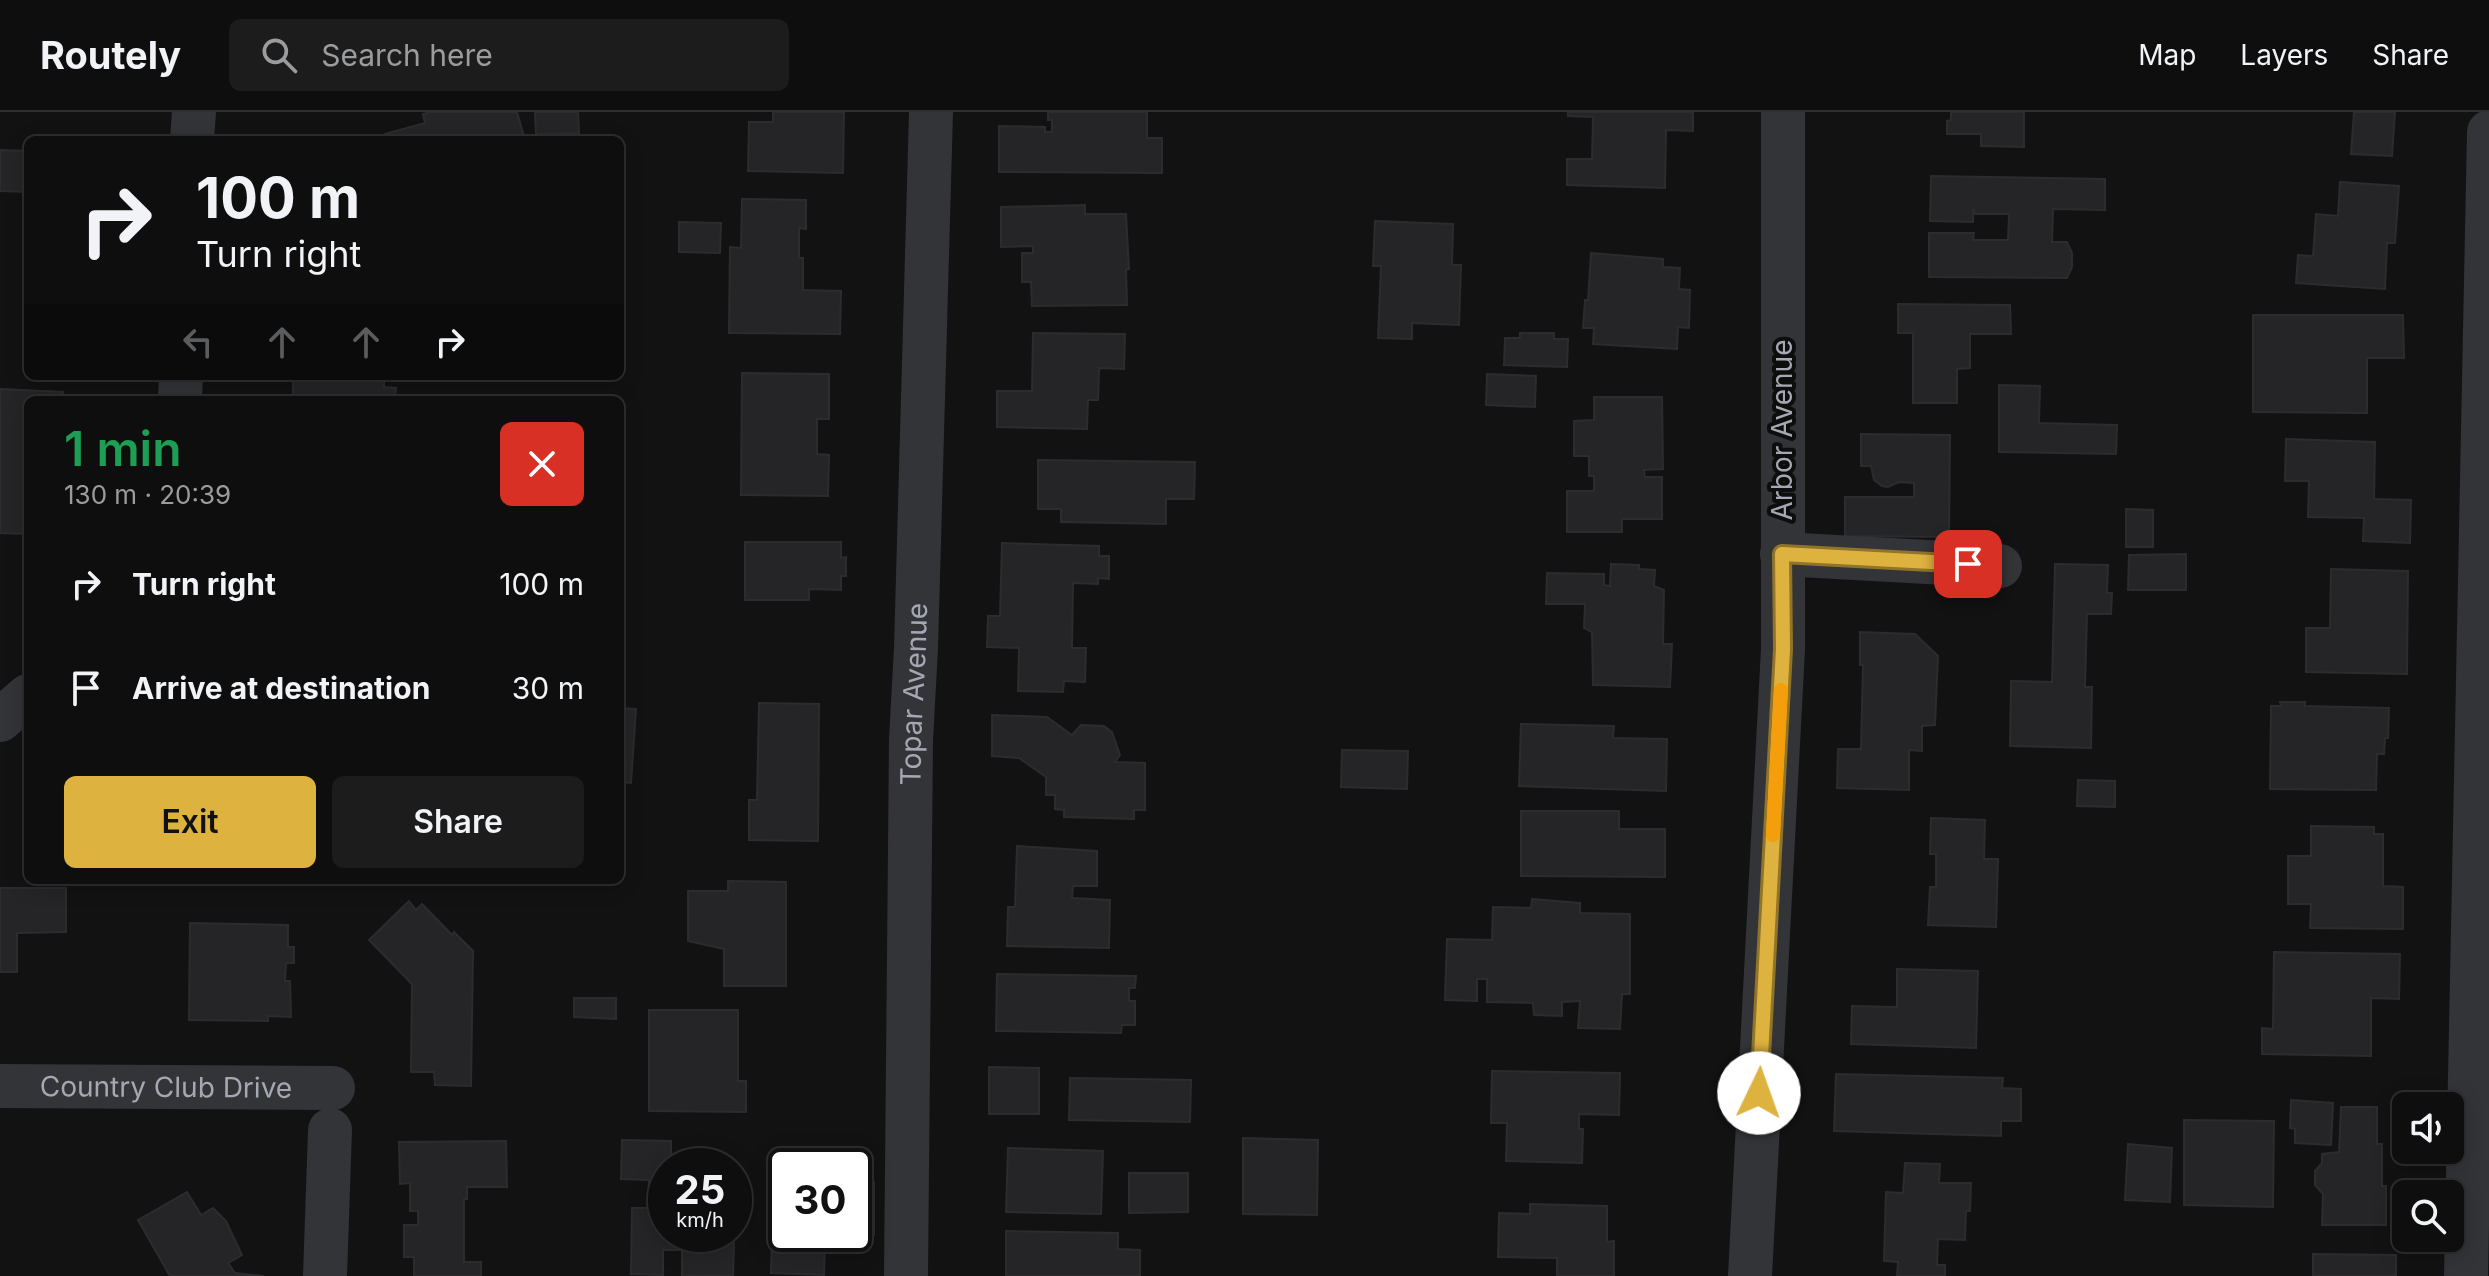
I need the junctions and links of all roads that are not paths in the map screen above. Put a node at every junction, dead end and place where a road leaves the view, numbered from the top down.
1 (194, 112) edge
2 (931, 112) edge
3 (1783, 112) edge
4 (2489, 132) edge
5 (192, 136) edge
6 (1782, 554) junction
7 (2000, 566) dead end
8 (24, 699) edge
9 (0, 720) edge
10 (0, 1086) edge
11 (325, 1276) edge
12 (906, 1276) edge
13 (1750, 1276) edge
14 (2466, 1276) edge

1 - 5 street
2 - 12 street, Topar Avenue
3 - 6 street, Arbor Avenue
4 - 14 street
6 - 7 street
6 - 13 street, Arbor Avenue
8 - 9 street
10 - 11 street, Country Club Drive

